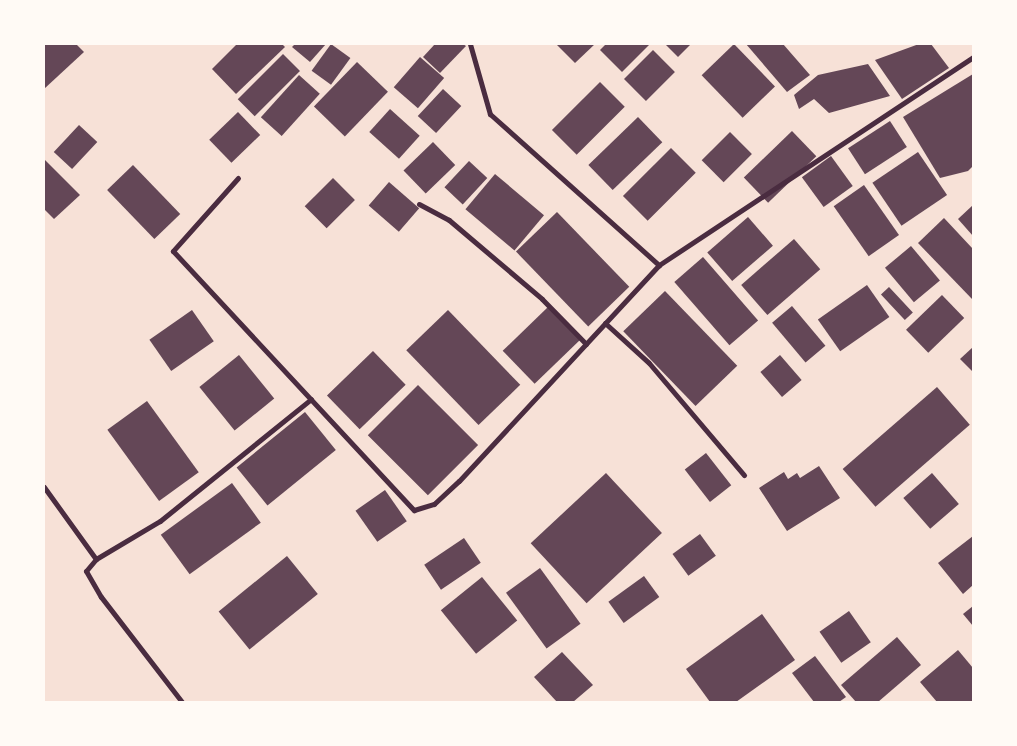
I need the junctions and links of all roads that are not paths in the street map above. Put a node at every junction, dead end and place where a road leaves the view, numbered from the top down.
1 (470, 44) edge
2 (973, 57) edge
3 (238, 178) dead end
4 (419, 204) dead end
5 (658, 265) junction
6 (605, 323) junction
7 (586, 344) junction
8 (311, 399) junction
9 (744, 475) dead end
10 (44, 486) edge
11 (96, 559) junction
12 (182, 702) edge

1 - 5 street
2 - 5 street
3 - 8 street
4 - 7 street
5 - 6 street
6 - 7 street
6 - 9 street
7 - 8 street
8 - 11 street
10 - 11 street
11 - 12 street

